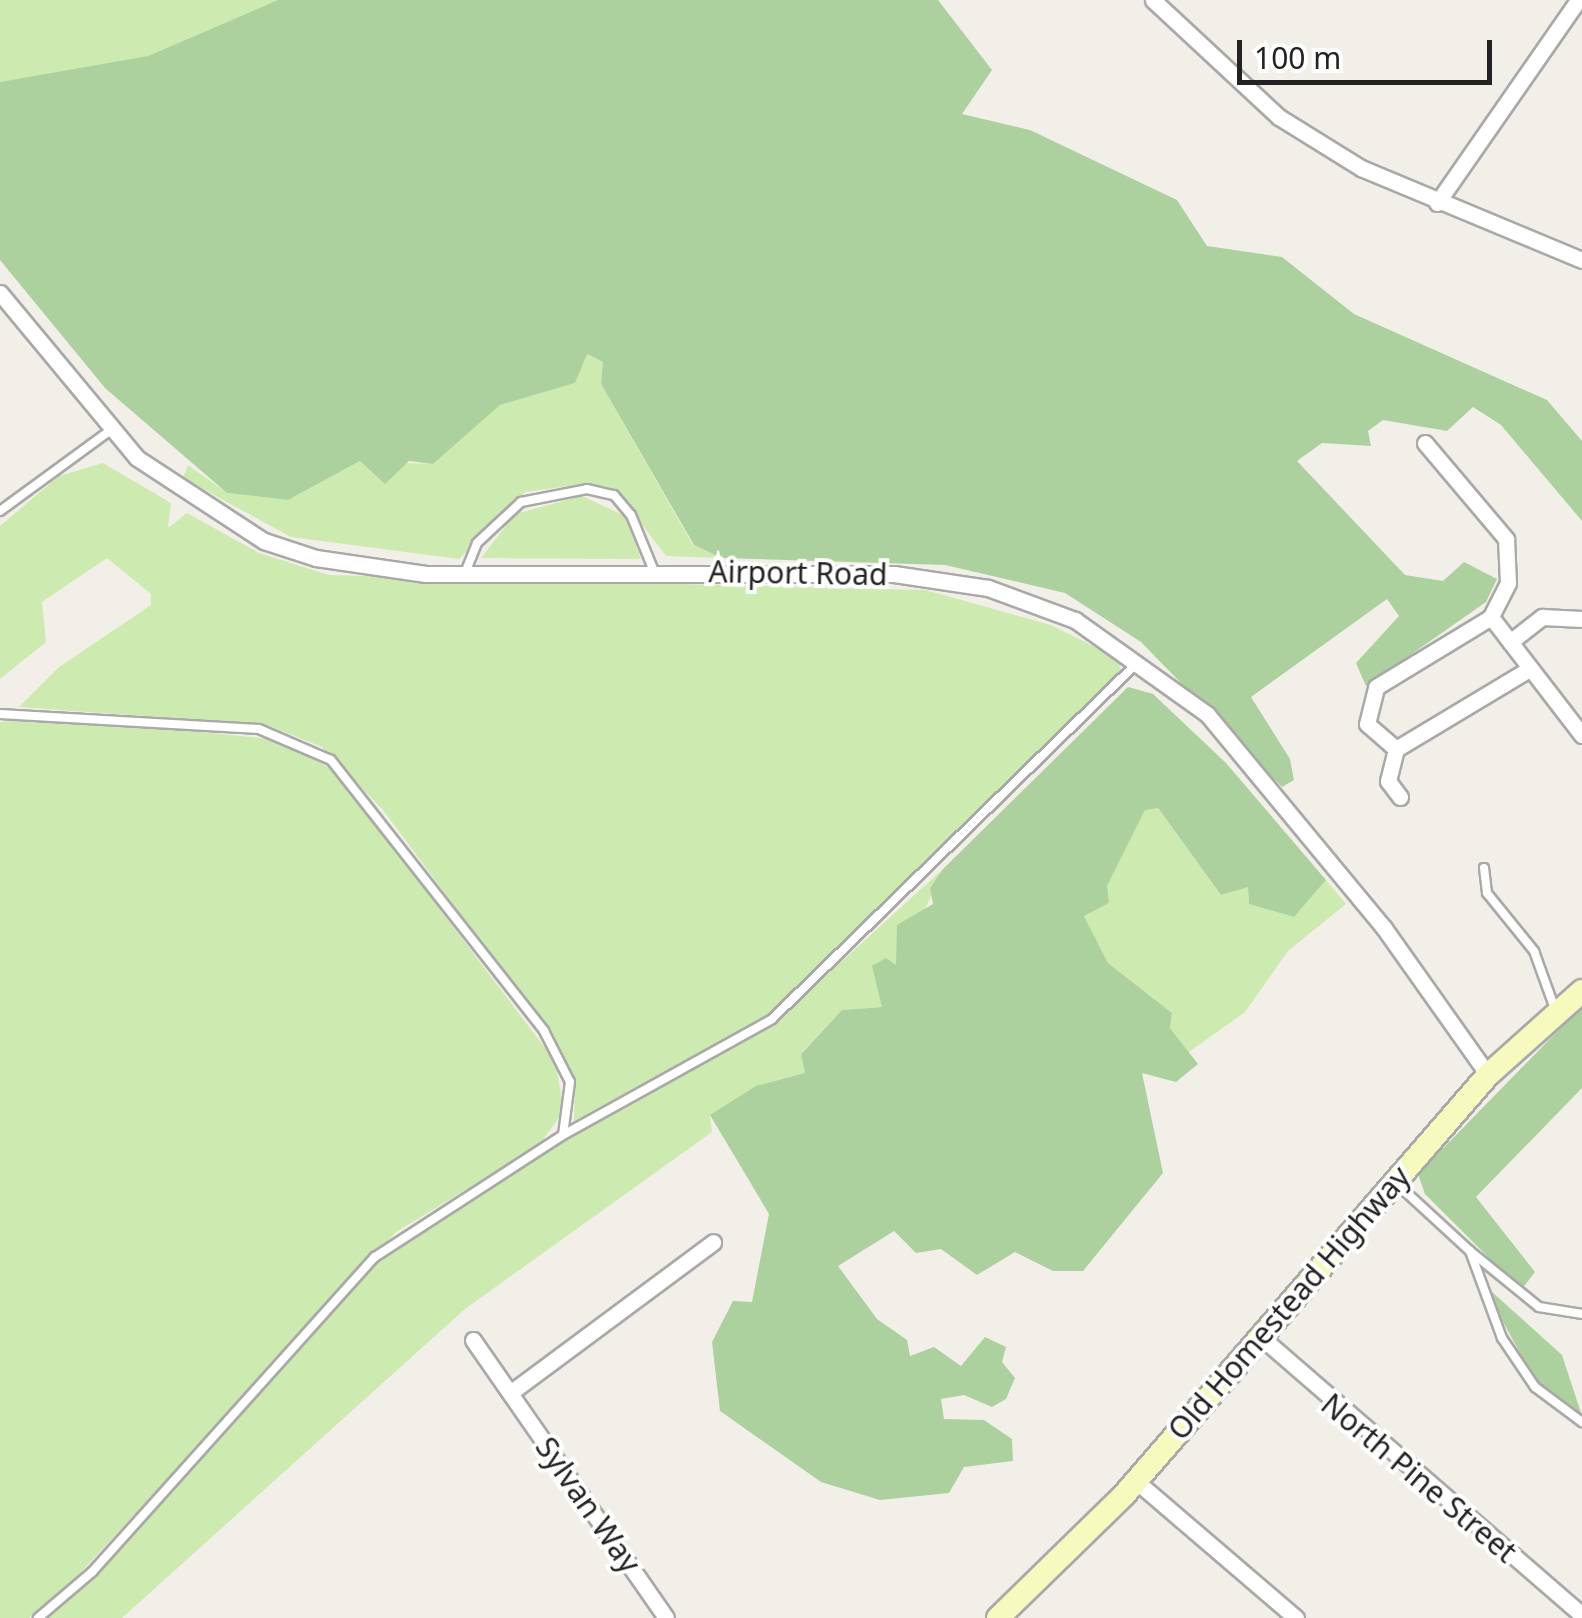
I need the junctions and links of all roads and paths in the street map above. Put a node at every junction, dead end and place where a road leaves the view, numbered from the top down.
1 (1152, 0) edge
2 (1578, 0) edge
3 (1437, 203) junction
4 (1582, 260) edge
5 (0, 292) edge
6 (112, 429) junction
7 (1425, 443) dead end
8 (0, 511) edge
9 (654, 571) junction
10 (465, 573) junction
11 (1491, 617) junction
12 (1582, 619) edge
13 (1510, 642) junction
14 (1139, 660) junction
15 (1526, 671) junction
16 (0, 714) edge
17 (1582, 735) edge
18 (1396, 749) junction
19 (1400, 797) dead end
20 (1484, 868) dead end
21 (1582, 991) edge
22 (1557, 1013) junction
23 (1488, 1076) junction
24 (562, 1135) junction
25 (1393, 1180) junction
26 (713, 1242) dead end
27 (1470, 1251) junction
28 (1582, 1314) edge
29 (1261, 1336) junction
30 (473, 1340) dead end
31 (510, 1393) junction
32 (1582, 1422) edge
33 (1136, 1481) junction
34 (1582, 1616) edge
35 (38, 1618) edge
36 (666, 1618) edge
37 (998, 1618) edge
38 (1296, 1618) edge

1 - 3 street
2 - 3 street
3 - 4 street
5 - 6 street, Airport Road
6 - 8 lane
6 - 10 street, Airport Road
7 - 11 street
9 - 10 street, Airport Road
9 - 10 lane
9 - 14 street, Airport Road
11 - 13 street
11 - 18 street
12 - 13 street
13 - 15 street
14 - 23 street, Airport Road
14 - 24 lane
15 - 17 street
15 - 18 street
16 - 24 lane
18 - 19 street
20 - 22 lane
21 - 22 main road, Old Homestead Highway
22 - 23 main road, Old Homestead Highway
23 - 25 main road, Old Homestead Highway
24 - 35 lane
25 - 27 lane
25 - 29 main road, Old Homestead Highway
26 - 31 street
27 - 28 lane
27 - 32 lane
29 - 33 main road, Old Homestead Highway
29 - 34 street, North Pine Street
30 - 31 street, Sylvan Way
31 - 36 street, Sylvan Way
33 - 37 main road, Old Homestead Highway
33 - 38 street

